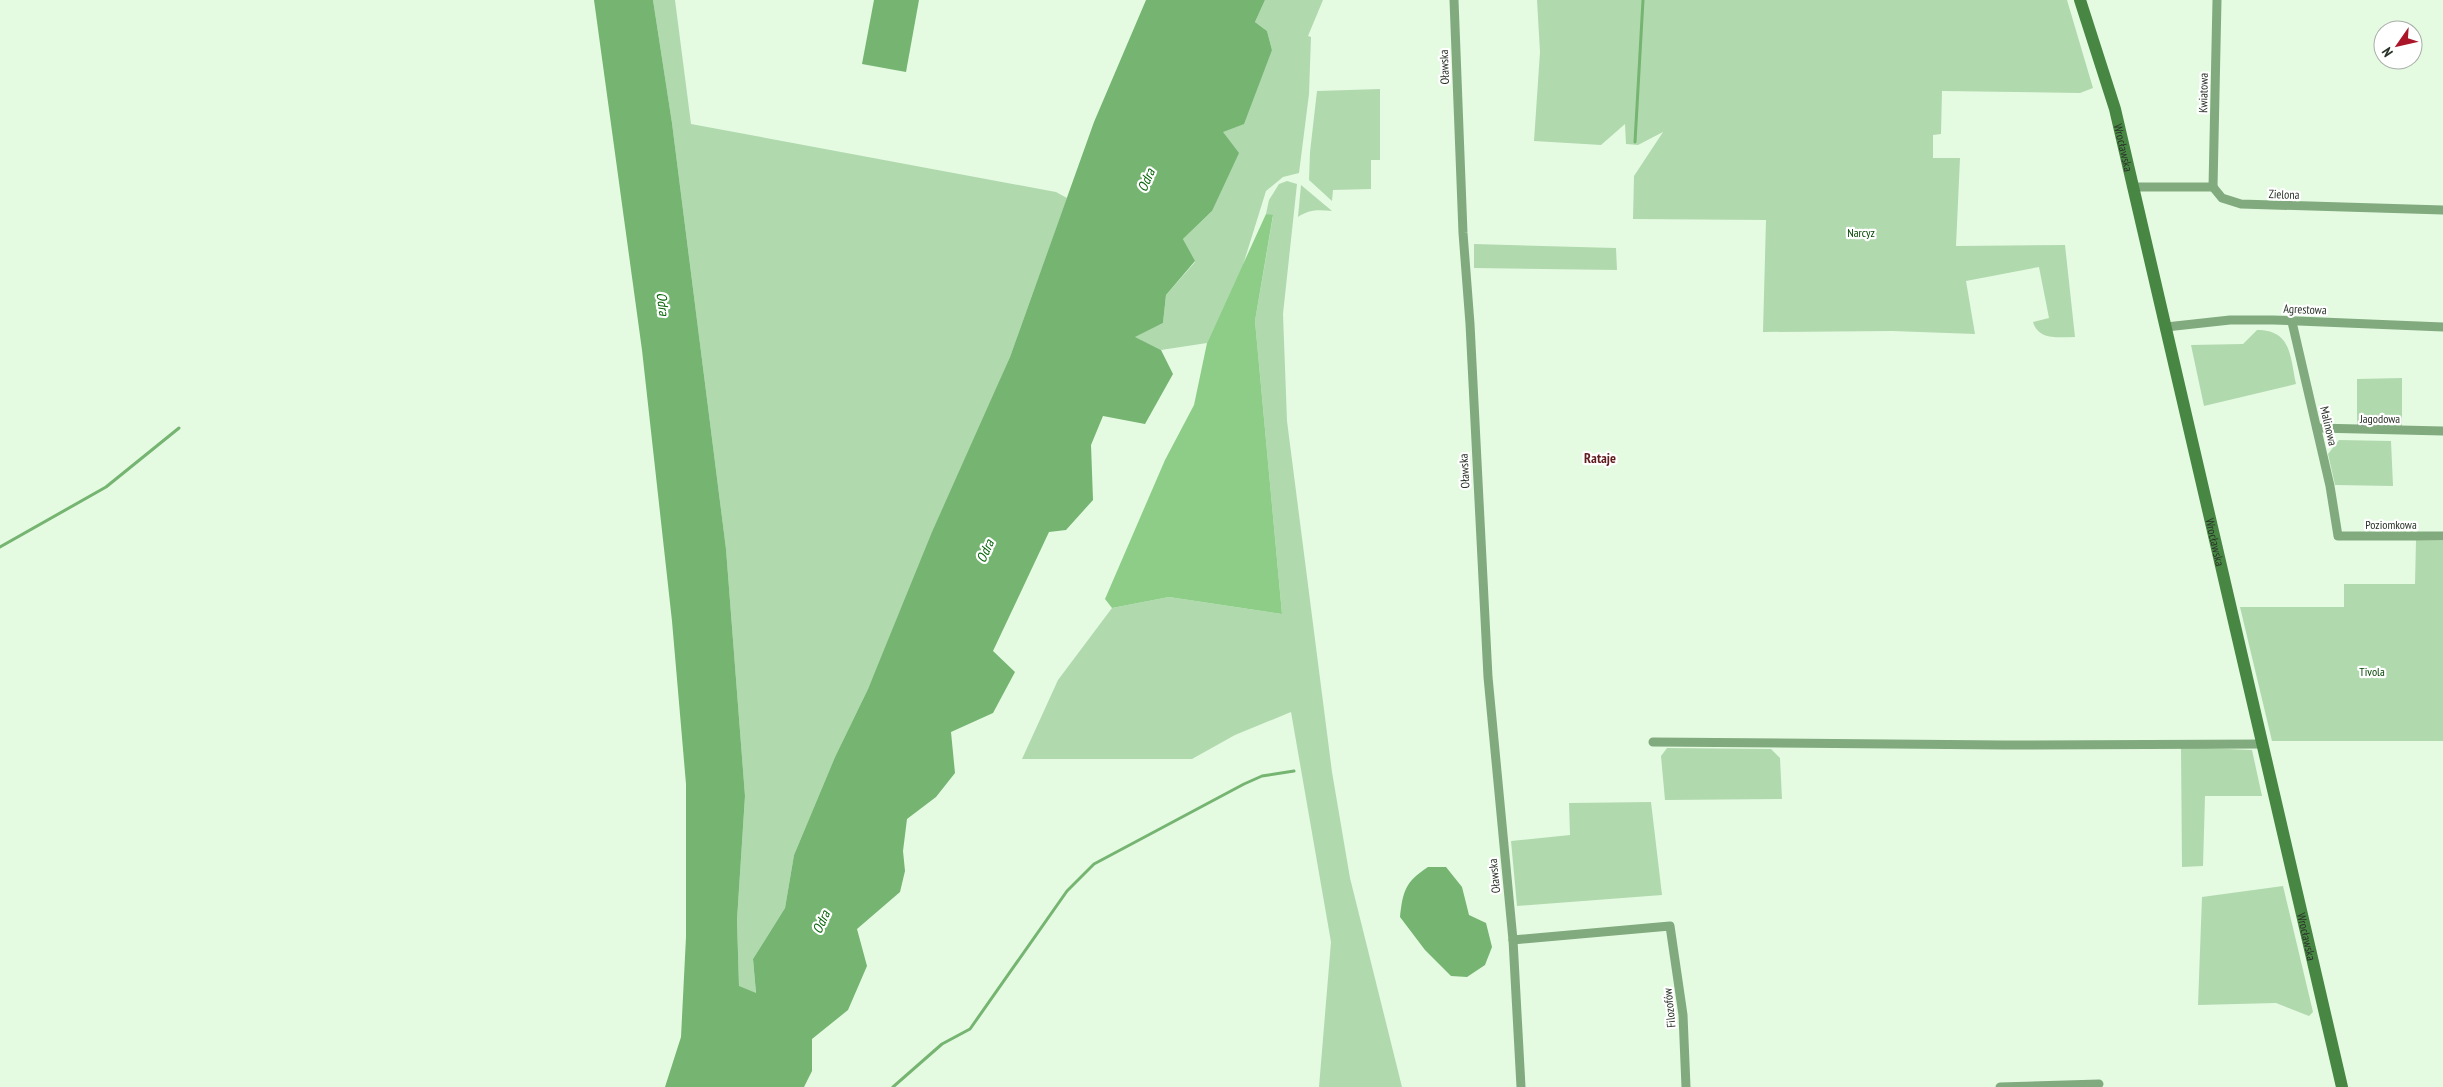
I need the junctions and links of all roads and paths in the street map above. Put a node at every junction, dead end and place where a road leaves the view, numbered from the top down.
1 (1454, 0) edge
2 (2080, 0) edge
3 (2217, 0) edge
4 (2132, 187) junction
5 (2214, 187) junction
6 (2443, 210) edge
7 (2292, 322) junction
8 (2166, 327) junction
9 (2443, 327) edge
10 (2317, 428) junction
11 (2443, 431) edge
12 (2338, 536) joint
13 (2443, 536) edge
14 (1653, 742) dead end
15 (2262, 744) junction
16 (1513, 940) junction
17 (2099, 1084) dead end
18 (1521, 1087) edge
19 (1686, 1087) edge
20 (2000, 1087) edge
21 (2342, 1087) edge

1 - 16 street, Oławska
2 - 4 street, Wrocławska
3 - 5 street, Kwiatowa
4 - 5 street
4 - 8 street, Wrocławska
5 - 6 street, Zielona
7 - 8 street, Agrestowa
7 - 9 street, Agrestowa
7 - 10 street, Malinowa
8 - 15 street, Wrocławska
10 - 11 street, Jagodowa
10 - 12 street, Malinowa
12 - 13 street, Poziomkowa
14 - 15 street
15 - 21 street, Wrocławska
16 - 18 street, Oławska
16 - 19 street, Filozofów
17 - 20 street

